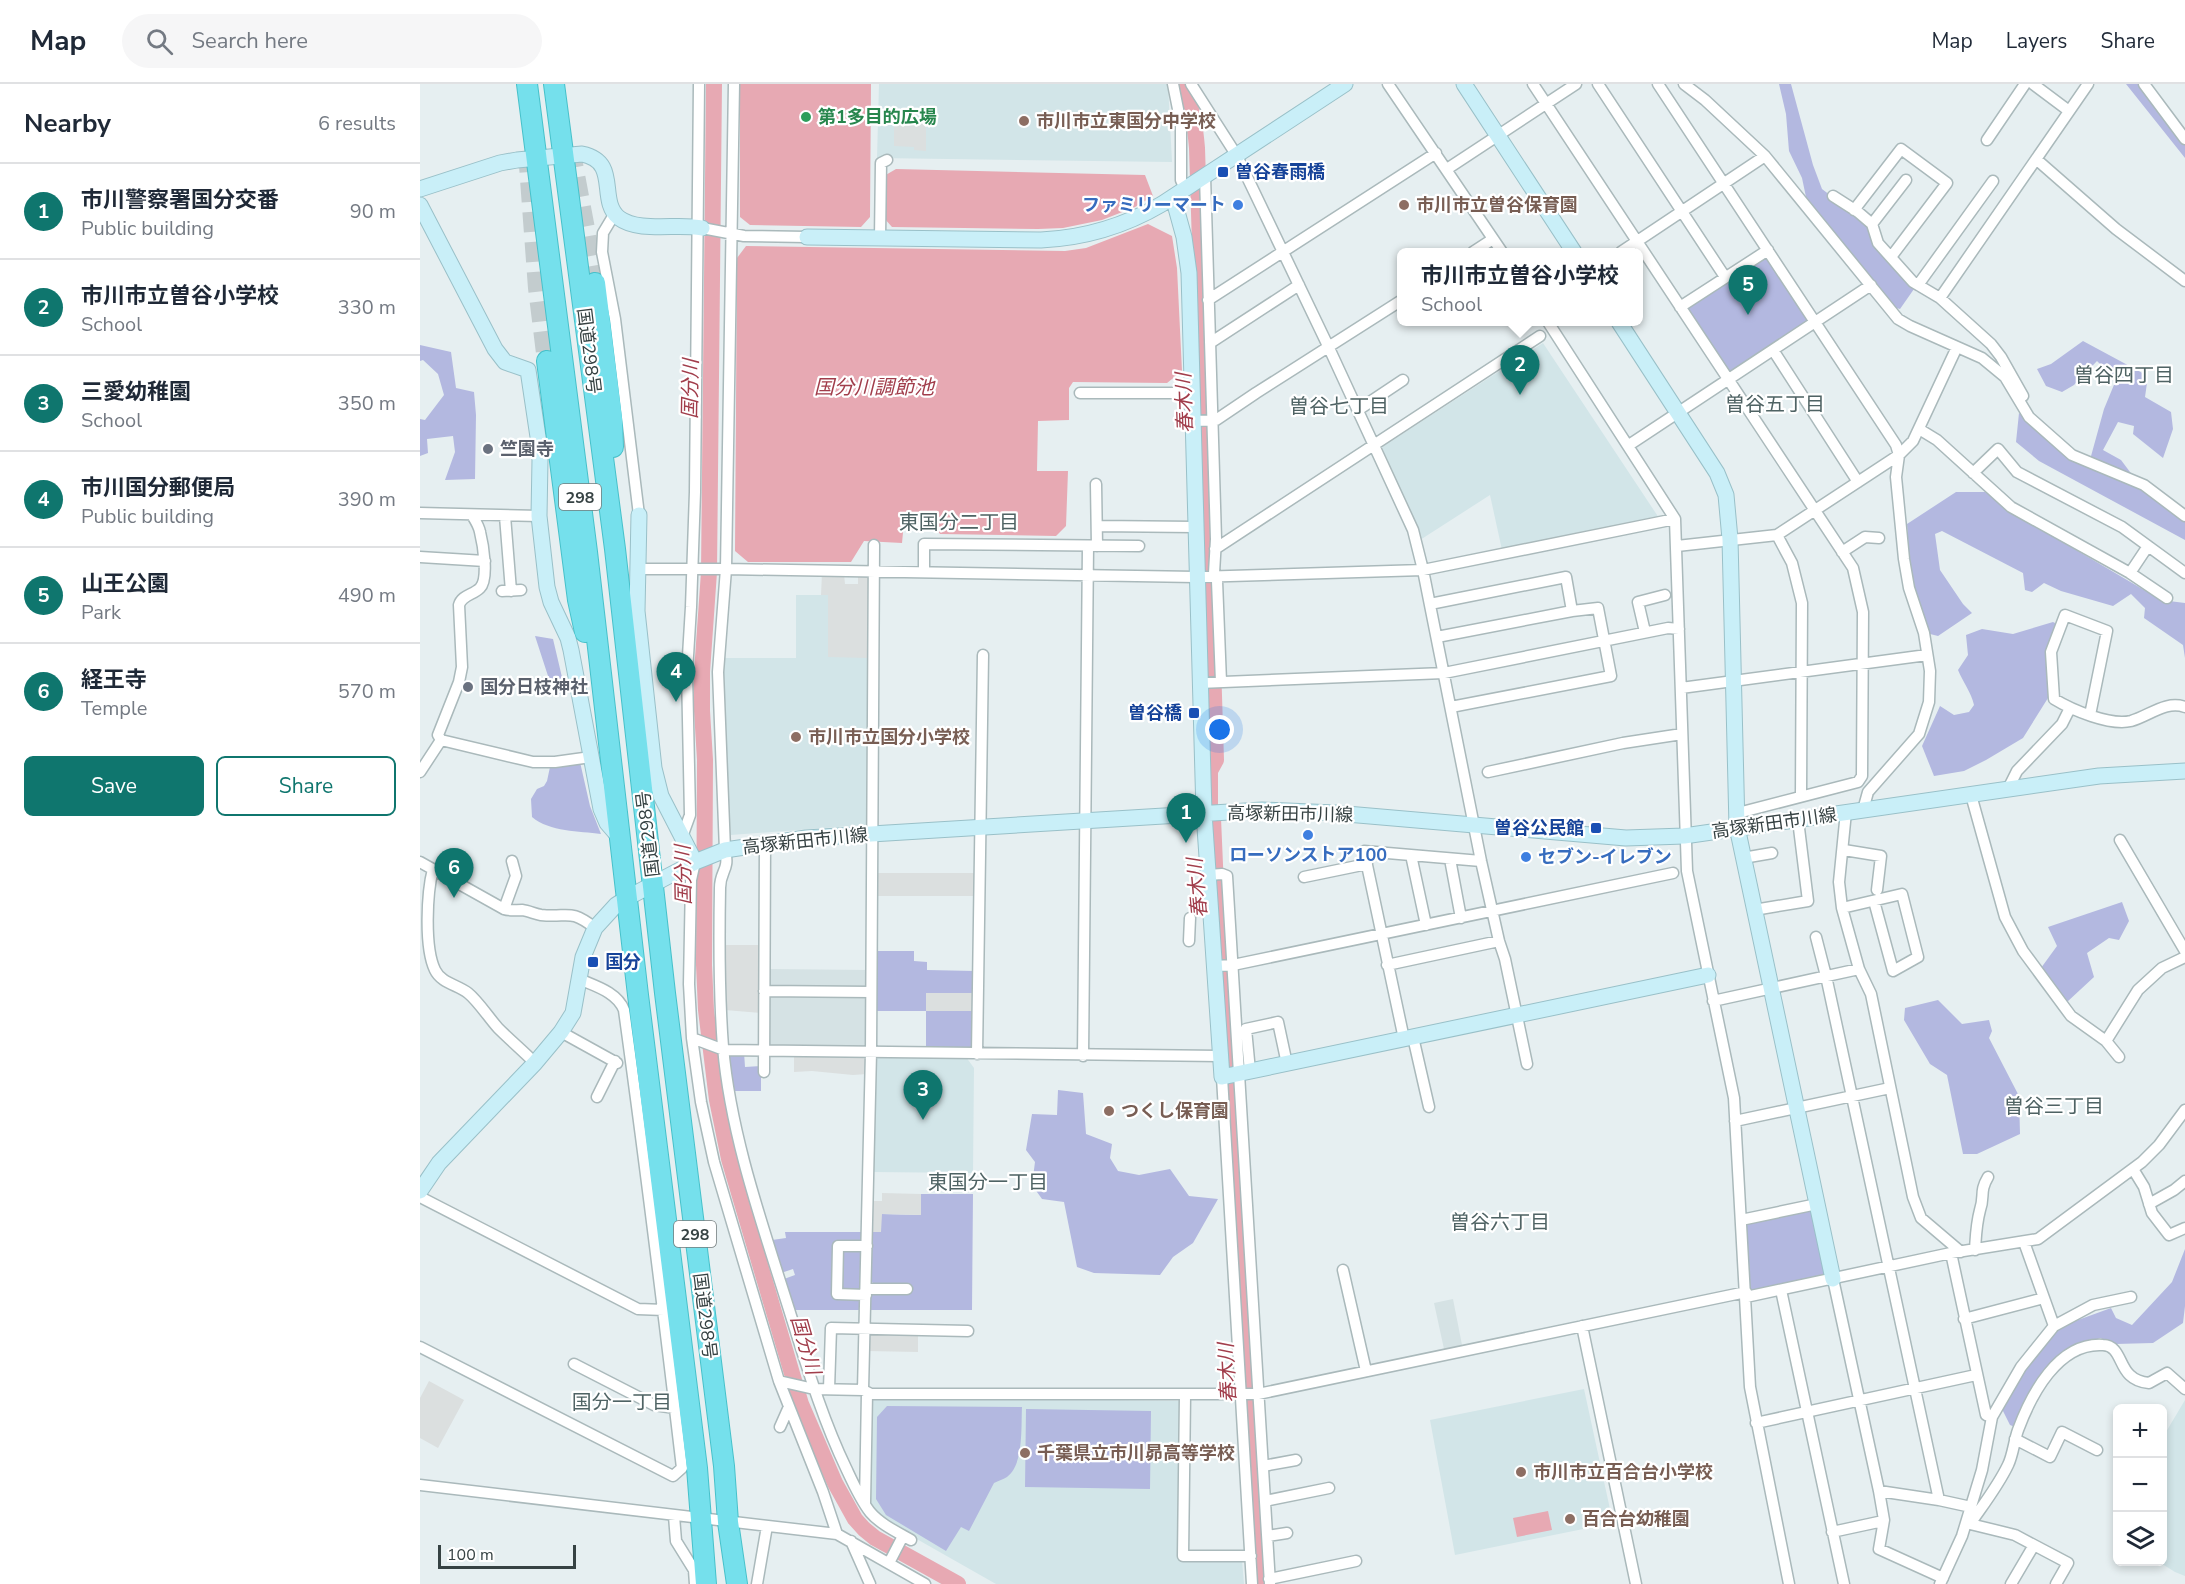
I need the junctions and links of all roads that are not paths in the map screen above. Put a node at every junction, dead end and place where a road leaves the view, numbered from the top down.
1 (554, 84) edge
2 (699, 84) edge
3 (734, 84) edge
4 (1173, 84) edge
5 (1191, 84) edge
6 (1345, 84) edge
7 (1388, 84) edge
8 (1464, 84) edge
9 (1533, 84) edge
10 (1576, 84) edge
11 (1598, 84) edge
12 (1658, 84) edge
13 (1684, 84) edge
14 (2025, 84) edge
15 (2033, 84) edge
16 (2088, 84) edge
17 (2144, 84) edge
18 (527, 88) edge
19 (1546, 103) junction
20 (2069, 111) junction
21 (1497, 135) junction
22 (2185, 139) edge
23 (1987, 140) dead end
24 (1436, 153) junction
25 (563, 155) junction
26 (1237, 156) junction
27 (1765, 156) junction
28 (536, 158) junction
29 (2036, 159) junction
30 (887, 160) dead end
31 (1447, 169) junction
32 (1906, 180) dead end
33 (1993, 181) dead end
34 (1724, 184) junction
35 (1191, 185) junction
36 (420, 189) edge
37 (1833, 196) dead end
38 (420, 205) edge
39 (1854, 210) junction
40 (1682, 212) junction
41 (615, 213) junction
42 (1872, 224) junction
43 (700, 228) junction
44 (727, 233) junction
45 (807, 237) joint
46 (879, 238) junction
47 (1493, 239) junction
48 (1637, 242) junction
49 (1479, 248) edge
50 (1499, 248) edge
51 (1571, 248) edge
52 (1627, 248) edge
53 (1641, 248) edge
54 (1768, 250) junction
55 (1643, 251) edge
56 (1283, 252) junction
57 (1891, 257) junction
58 (1725, 277) junction
59 (2185, 281) edge
60 (595, 283) tunnel mouth
61 (1299, 285) junction
62 (1871, 285) junction
63 (1918, 285) junction
64 (1940, 298) junction
65 (1209, 300) junction
66 (1397, 303) edge
67 (1680, 307) junction
68 (1816, 322) junction
69 (1551, 326) edge
70 (1622, 326) edge
71 (1540, 336) dead end
72 (1210, 343) junction
73 (1957, 347) junction
74 (1329, 348) junction
75 (1773, 350) junction
76 (547, 361) tunnel mouth
77 (1729, 379) junction
78 (1403, 380) dead end
79 (1080, 393) dead end
80 (1193, 393) junction
81 (1358, 410) junction
82 (1679, 412) junction
83 (2029, 417) junction
84 (1204, 421) junction
85 (1918, 429) junction
86 (1374, 444) junction
87 (1629, 445) junction
88 (1899, 456) junction
89 (1973, 473) junction
90 (1858, 482) junction
91 (1096, 484) dead end
92 (1815, 510) junction
93 (420, 513) edge
94 (472, 515) junction
95 (639, 515) joint
96 (505, 516) junction
97 (539, 516) junction
98 (2185, 516) edge
99 (1675, 519) junction
100 (1097, 526) junction
101 (1195, 527) junction
102 (1777, 535) junction
103 (1879, 538) dead end
104 (1730, 540) junction
105 (874, 544) dead end
106 (1093, 546) junction
107 (1139, 546) dead end
108 (1677, 546) junction
109 (2148, 546) junction
110 (615, 549) junction
111 (1215, 549) junction
112 (1842, 552) junction
113 (420, 557) edge
114 (485, 561) junction
115 (695, 569) junction
116 (723, 569) junction
117 (638, 570) junction
118 (1423, 570) junction
119 (873, 572) junction
120 (924, 572) junction
121 (2130, 573) junction
122 (2185, 573) edge
123 (1089, 575) junction
124 (1208, 577) junction
125 (512, 590) dead end
126 (1665, 595) dead end
127 (2167, 598) dead end
128 (1430, 604) junction
129 (1572, 611) junction
130 (1679, 629) junction
131 (1645, 632) junction
132 (1437, 637) junction
133 (1605, 641) junction
134 (983, 655) dead end
135 (1927, 655) junction
136 (1864, 664) junction
137 (1802, 671) junction
138 (1444, 673) junction
139 (1734, 680) junction
140 (1212, 683) junction
141 (1681, 688) junction
142 (606, 707) junction
143 (1451, 707) junction
144 (2185, 707) edge
145 (2070, 708) junction
146 (2090, 715) junction
147 (1682, 734) junction
148 (441, 740) junction
149 (591, 757) junction
150 (2185, 771) edge
151 (420, 772) edge
152 (1488, 772) dead end
153 (2007, 789) junction
154 (1971, 795) junction
155 (1801, 796) junction
156 (1863, 810) junction
157 (1846, 812) junction
158 (1210, 813) junction
159 (1798, 819) junction
160 (1737, 820) junction
161 (1086, 821) junction
162 (1475, 825) junction
163 (980, 828) junction
164 (872, 834) junction
165 (1684, 836) junction
166 (682, 837) junction
167 (620, 838) junction
168 (2120, 840) dead end
169 (765, 843) junction
170 (1844, 850) junction
171 (721, 852) junction
172 (1772, 853) dead end
173 (1411, 855) junction
174 (1743, 858) junction
175 (1450, 859) junction
176 (512, 861) dead end
177 (1481, 861) junction
178 (420, 862) edge
179 (695, 862) junction
180 (1366, 864) junction
181 (433, 869) junction
182 (1673, 873) dead end
183 (1304, 877) dead end
184 (653, 884) junction
185 (1875, 896) junction
186 (627, 898) junction
187 (1842, 908) junction
188 (504, 909) junction
189 (1754, 910) junction
190 (1492, 911) junction
191 (1190, 918) dead end
192 (1461, 918) junction
193 (1426, 925) junction
194 (595, 928) junction
195 (1381, 934) junction
196 (1816, 937) dead end
197 (1189, 941) dead end
198 (1499, 941) junction
199 (2185, 951) edge
200 (2185, 957) edge
201 (1387, 965) junction
202 (1224, 966) junction
203 (1858, 969) junction
204 (1708, 975) junction
205 (1826, 976) junction
206 (579, 979) junction
207 (1770, 988) junction
208 (764, 991) junction
209 (871, 992) junction
210 (1713, 1000) junction
211 (1516, 1015) junction
212 (561, 1032) junction
213 (1408, 1038) junction
214 (695, 1039) junction
215 (2106, 1041) junction
216 (721, 1049) junction
217 (764, 1051) junction
218 (871, 1052) junction
219 (977, 1054) junction
220 (1083, 1056) junction
221 (1220, 1056) junction
222 (2119, 1057) dead end
223 (535, 1063) junction
224 (1287, 1064) junction
225 (1527, 1064) dead end
226 (764, 1072) dead end
227 (1235, 1074) junction
228 (1890, 1088) junction
229 (1852, 1096) junction
230 (597, 1097) dead end
231 (1429, 1107) dead end
232 (1796, 1108) junction
233 (2185, 1110) edge
234 (1736, 1121) junction
235 (2133, 1169) junction
236 (1988, 1177) dead end
237 (2185, 1181) edge
238 (420, 1191) edge
239 (420, 1197) edge
240 (1817, 1204) junction
241 (2149, 1204) junction
242 (1741, 1220) junction
243 (2185, 1228) edge
244 (2024, 1242) junction
245 (867, 1246) junction
246 (1975, 1250) junction
247 (1956, 1252) junction
248 (1889, 1267) junction
249 (1343, 1270) dead end
250 (1833, 1279) junction
251 (907, 1289) dead end
252 (1781, 1290) junction
253 (866, 1292) junction
254 (1746, 1294) junction
255 (2131, 1297) dead end
256 (2044, 1298) junction
257 (664, 1310) junction
258 (1964, 1319) junction
259 (1582, 1326) junction
260 (2054, 1326) junction
261 (865, 1328) junction
262 (968, 1331) dead end
263 (420, 1347) edge
264 (574, 1364) dead end
265 (1366, 1371) junction
266 (1976, 1376) junction
267 (782, 1382) junction
268 (1915, 1388) junction
269 (811, 1389) junction
270 (829, 1389) junction
271 (2185, 1389) edge
272 (865, 1391) junction
273 (1258, 1394) junction
274 (1185, 1395) junction
275 (1244, 1396) junction
276 (1860, 1400) junction
277 (675, 1408) junction
278 (788, 1409) junction
279 (1806, 1412) junction
280 (1992, 1417) junction
281 (1756, 1423) junction
282 (780, 1427) dead end
283 (2015, 1439) junction
284 (2097, 1450) dead end
285 (1296, 1460) dead end
286 (1263, 1466) junction
287 (420, 1485) edge
288 (1329, 1488) dead end
289 (1879, 1491) junction
290 (1939, 1500) junction
291 (1265, 1501) junction
292 (865, 1504) junction
293 (1971, 1507) junction
294 (674, 1516) junction
295 (700, 1519) junction
296 (1883, 1521) junction
297 (728, 1522) junction
298 (1968, 1523) junction
299 (767, 1526) junction
300 (1832, 1532) junction
301 (1287, 1533) dead end
302 (837, 1534) junction
303 (1268, 1536) junction
304 (851, 1541) junction
305 (2034, 1545) junction
306 (1251, 1557) junction
307 (1356, 1561) dead end
308 (889, 1562) junction
309 (1941, 1581) edge
310 (1270, 1582) edge
311 (695, 1584) edge
312 (706, 1584) edge
313 (737, 1584) edge
314 (757, 1584) edge
315 (870, 1584) edge
316 (925, 1584) edge
317 (1252, 1584) edge
318 (1636, 1584) edge
319 (1789, 1584) edge
320 (1844, 1584) edge
321 (2011, 1584) edge
322 (2056, 1584) edge

1 - 25 highway, 国道298号 / 298
2 - 43 street
3 - 44 street
4 - 35 street
5 - 26 street
6 - 26 street
7 - 24 street
8 - 21 street
9 - 19 street
10 - 19 street
11 - 40 street
12 - 34 street
13 - 27 street
14 - 23 street
15 - 20 street
16 - 20 street
17 - 22 street
18 - 28 highway, 国道298号 / 298
19 - 21 street
19 - 48 street
20 - 29 street
21 - 31 street
21 - 51 street
24 - 31 street
24 - 56 street
25 - 28 street
25 - 41 street
25 - 110 highway, 国道298号 / 298
26 - 35 street
26 - 56 street
27 - 34 street
27 - 62 street
28 - 36 street
28 - 142 highway, 国道298号 / 298
29 - 59 street
29 - 64 street
30 - 46 street
31 - 47 street
32 - 42 street
33 - 63 street
34 - 40 street
34 - 54 street
35 - 46 street
35 - 65 street
35 - 80 street
37 - 39 street
38 - 97 street
39 - 42 street
39 - 57 street
40 - 48 street
40 - 58 street
41 - 43 street
41 - 95 street
42 - 57 street
43 - 44 street
43 - 115 street
44 - 45 street
44 - 116 street
45 - 46 street
47 - 49 street
47 - 50 street
48 - 52 street
48 - 53 street
54 - 58 street
54 - 68 street
55 - 67 street
56 - 61 street
56 - 65 street
57 - 63 street
58 - 67 street
60 - 110 highway
61 - 72 street
61 - 74 street
62 - 68 street
62 - 73 street
63 - 64 street
64 - 83 street
65 - 72 street
66 - 74 street
67 - 77 street
68 - 75 street
68 - 88 street
69 - 87 street
70 - 82 street
71 - 86 street
72 - 84 street
73 - 83 street
73 - 85 street
74 - 81 street
74 - 84 street
75 - 77 street
75 - 90 street
76 - 142 highway
77 - 82 street
77 - 92 street
78 - 81 street
79 - 80 street
80 - 84 street
81 - 86 street
82 - 87 street
82 - 104 street
83 - 98 street
84 - 101 street
84 - 111 street
85 - 88 street
85 - 89 street
86 - 111 street
86 - 118 street
87 - 99 street
88 - 90 street
88 - 135 street
89 - 109 street
89 - 121 street
90 - 92 street
91 - 100 street
92 - 102 street
92 - 112 street
93 - 94 street
94 - 96 street
94 - 114 street
95 - 117 street
96 - 97 street
96 - 125 street
97 - 149 street
99 - 108 street
99 - 118 street
100 - 101 street
100 - 106 street
101 - 124 street
102 - 104 street
102 - 137 street
103 - 112 street
104 - 108 street
104 - 139 street
105 - 119 street
106 - 107 street
106 - 120 street
106 - 123 street
108 - 130 street
109 - 121 street
109 - 122 street
110 - 184 highway, 国道298号 / 298
111 - 124 street
112 - 136 street
113 - 114 street
114 - 148 street
115 - 116 street
115 - 117 street
115 - 166 street
116 - 119 street
116 - 171 street
117 - 166 street
118 - 124 street
118 - 128 street
119 - 120 street
119 - 164 street
120 - 123 street
121 - 127 street
123 - 124 street
123 - 161 street
124 - 140 street
124 - 140 street
126 - 131 street
128 - 129 street
128 - 132 street
129 - 132 street
129 - 133 street
130 - 131 street
130 - 141 street
131 - 133 street
132 - 138 street
133 - 138 street
133 - 143 street
134 - 163 street
135 - 136 street
135 - 156 street
136 - 137 street
136 - 155 street
137 - 139 street
137 - 155 street
138 - 140 street
138 - 143 street
139 - 141 street
139 - 160 street
140 - 158 street
141 - 147 street
142 - 167 highway, 国道298号 / 298
143 - 162 street
144 - 146 street
145 - 146 street
145 - 146 street
145 - 153 street
147 - 152 street
147 - 165 street
148 - 149 street
148 - 151 street
149 - 167 street
150 - 153 street, 高塚新田市川線
153 - 154 street, 高塚新田市川線
154 - 156 street, 高塚新田市川線
154 - 215 street
155 - 160 street
156 - 157 street, 高塚新田市川線
157 - 159 street, 高塚新田市川線
157 - 170 street
158 - 161 street, 高塚新田市川線
158 - 162 street, 高塚新田市川線
158 - 202 street
159 - 160 street, 高塚新田市川線
159 - 189 street
160 - 165 street, 高塚新田市川線
160 - 174 street
161 - 163 street, 高塚新田市川線
161 - 220 street
162 - 165 street, 高塚新田市川線
162 - 177 street
163 - 164 street, 高塚新田市川線
163 - 219 street
164 - 169 street, 高塚新田市川線
164 - 209 street
165 - 204 street
166 - 179 street
167 - 186 highway, 国道298号 / 298
168 - 199 street
169 - 171 street, 高塚新田市川線
169 - 208 street
170 - 185 street
170 - 187 street
171 - 179 street, 高塚新田市川線
171 - 216 street
172 - 174 street
173 - 175 street
173 - 180 street
173 - 193 street
174 - 189 street
175 - 177 street
175 - 192 street
176 - 188 street
177 - 190 street
178 - 181 street
179 - 184 street, 高塚新田市川線
179 - 214 street
180 - 183 street
180 - 195 street
181 - 188 street
181 - 223 street
182 - 190 street
184 - 186 street, 高塚新田市川線
184 - 297 highway, 国道298号 / 298
185 - 185 street
185 - 187 street
186 - 194 street, 高塚新田市川線
186 - 295 highway, 国道298号 / 298
187 - 203 street
188 - 194 street
189 - 207 street
190 - 192 street
190 - 198 street
191 - 197 street
192 - 193 street
193 - 195 street
194 - 206 street, 高塚新田市川線
195 - 201 street
195 - 202 street
196 - 205 street
198 - 201 street
198 - 211 street
200 - 215 street
201 - 213 street
202 - 221 street
202 - 227 street
203 - 205 street
203 - 228 street
204 - 210 street
204 - 211 street
205 - 207 street
205 - 229 street
206 - 212 street, 高塚新田市川線
206 - 257 street
207 - 210 street
207 - 232 street
208 - 209 street
208 - 217 street
209 - 218 street
210 - 234 street
211 - 213 street
211 - 225 street
212 - 223 street, 高塚新田市川線
212 - 230 street
213 - 224 street
213 - 231 street
214 - 216 street
214 - 267 street
215 - 222 street
216 - 217 street
216 - 269 street
217 - 218 street
217 - 226 street
218 - 219 street
218 - 245 street
219 - 220 street
220 - 221 street
221 - 227 street
223 - 238 street, 高塚新田市川線
224 - 227 street
224 - 227 street
227 - 273 street
227 - 275 street
228 - 229 street
228 - 247 street
229 - 232 street
229 - 248 street
232 - 234 street
232 - 240 street
233 - 235 street
234 - 242 street
235 - 241 street
235 - 244 street
236 - 246 street
237 - 241 street
239 - 257 street
240 - 242 street
240 - 250 street
241 - 243 street
242 - 254 street
244 - 246 street
244 - 256 street
245 - 253 street
245 - 253 street
246 - 247 street
247 - 248 street
247 - 258 street
248 - 250 street
248 - 268 street
249 - 265 street
250 - 252 street
250 - 276 street
251 - 253 street
252 - 254 street
252 - 279 street
253 - 261 street
254 - 259 street
254 - 281 street
255 - 260 street
256 - 258 street
256 - 260 street
257 - 277 street
258 - 266 street
259 - 265 street
259 - 318 street
260 - 280 street
261 - 262 street
261 - 270 street
261 - 272 street
263 - 277 street
264 - 277 street
265 - 273 street
266 - 268 street
266 - 280 street
267 - 269 street
267 - 278 street
268 - 276 street
268 - 290 street
269 - 270 street
269 - 292 street
270 - 272 street
271 - 283 street
272 - 274 street
272 - 292 street
273 - 275 street
273 - 286 street
274 - 275 street
274 - 306 street
275 - 306 street
276 - 279 street
276 - 289 street
278 - 282 street
278 - 302 street
279 - 281 street
279 - 300 street
280 - 293 street
281 - 319 street
283 - 284 street
283 - 298 street
285 - 286 street
286 - 291 street
287 - 294 street
288 - 291 street
289 - 290 street
289 - 296 street
290 - 293 street
291 - 303 street
292 - 308 street
293 - 298 street
294 - 295 street
294 - 311 street
295 - 297 street
295 - 312 highway, 国道298号 / 298
296 - 300 street
296 - 309 street
297 - 299 street
297 - 313 highway, 国道298号 / 298
298 - 305 street
298 - 309 street
299 - 302 street
299 - 314 street
300 - 320 street
301 - 303 street
302 - 304 street
303 - 310 street
304 - 308 street
304 - 315 street
305 - 321 street
305 - 322 street
306 - 317 street
307 - 310 street
308 - 316 street

